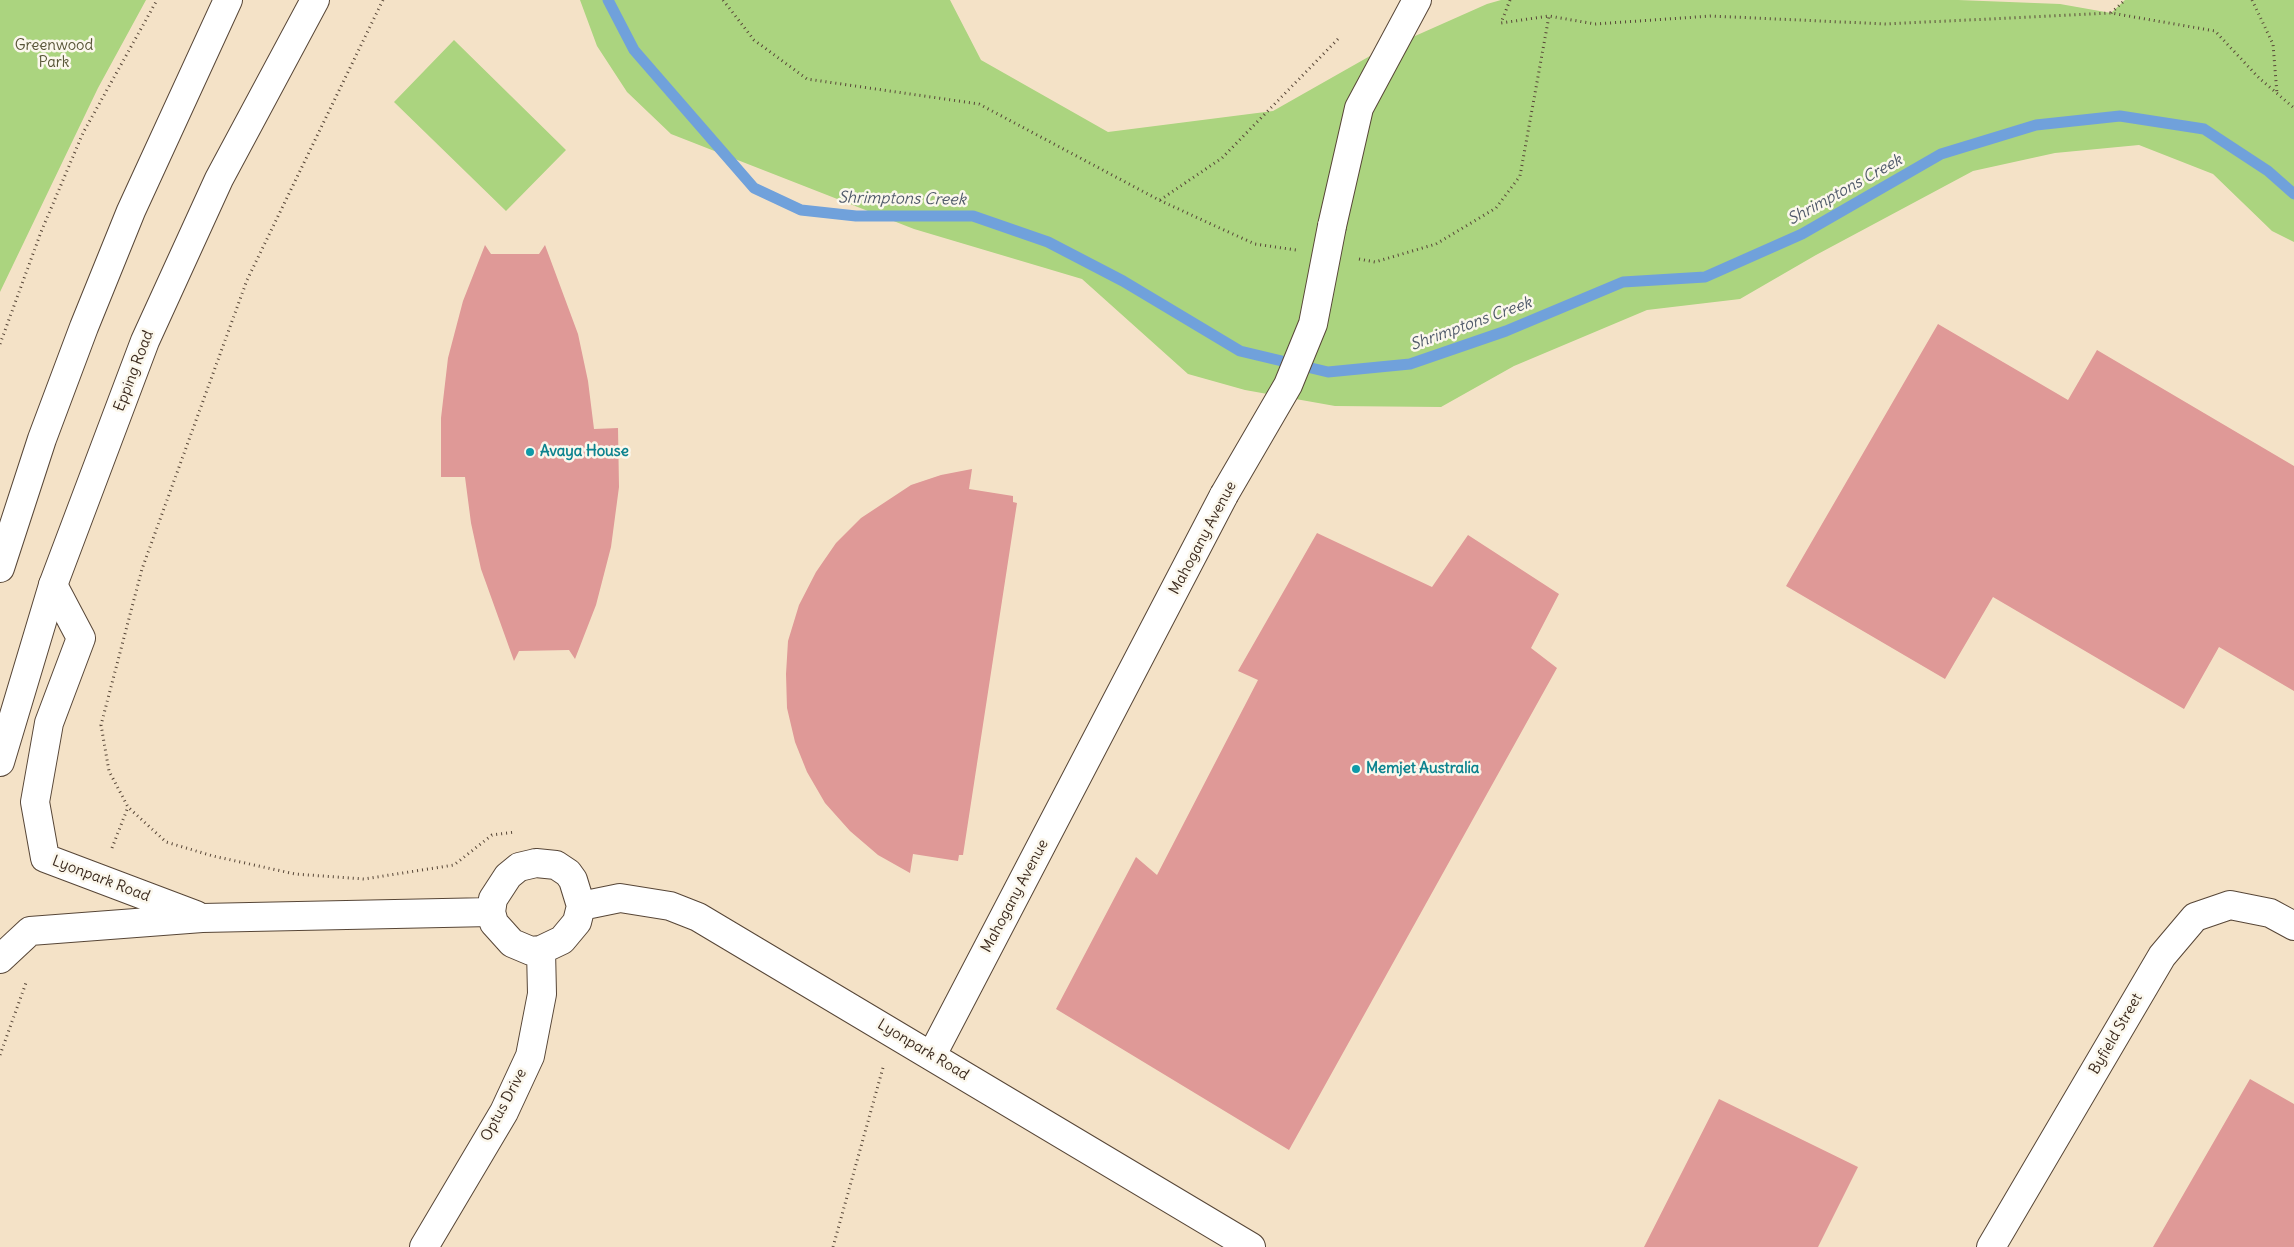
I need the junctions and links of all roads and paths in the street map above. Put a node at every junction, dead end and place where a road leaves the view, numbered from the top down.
1 (157, 0) edge
2 (228, 0) edge
3 (314, 0) edge
4 (383, 0) edge
5 (723, 0) edge
6 (1417, 0) edge
7 (1510, 0) edge
8 (2125, 0) edge
9 (2252, 0) edge
10 (2111, 13) junction
11 (1549, 16) junction
12 (1339, 38) dead end
13 (2277, 94) junction
14 (2294, 108) edge
15 (1160, 200) junction
16 (1301, 251) dead end
17 (1356, 259) dead end
18 (0, 344) edge
19 (0, 568) edge
20 (53, 585) junction
21 (0, 762) edge
22 (523, 831) dead end
23 (581, 906) junction
24 (491, 912) junction
25 (202, 918) junction
26 (2294, 926) edge
27 (541, 950) junction
28 (0, 959) edge
29 (894, 1032) junction
30 (932, 1055) junction
31 (424, 1247) edge
32 (834, 1247) edge
33 (1251, 1247) edge
34 (1991, 1247) edge

1 - 18 path
2 - 19 street
3 - 20 street, Epping Road
4 - 22 path
5 - 15 path
6 - 30 street, Mahogany Avenue, bridge
7 - 11 path
8 - 10 path
9 - 13 path
10 - 11 path
10 - 13 path
11 - 17 path
12 - 15 path
13 - 14 path
15 - 16 path
20 - 21 street, Epping Road
20 - 25 street, Lyonpark Road
23 - 24 street
23 - 27 street
23 - 29 street, Lyonpark Road
24 - 25 street, Lyonpark Road
24 - 27 street
25 - 28 street, Lyonpark Road
26 - 34 street, Byfield Street
27 - 31 street, Optus Drive
29 - 30 street, Lyonpark Road
29 - 32 path
30 - 33 street, Lyonpark Road

